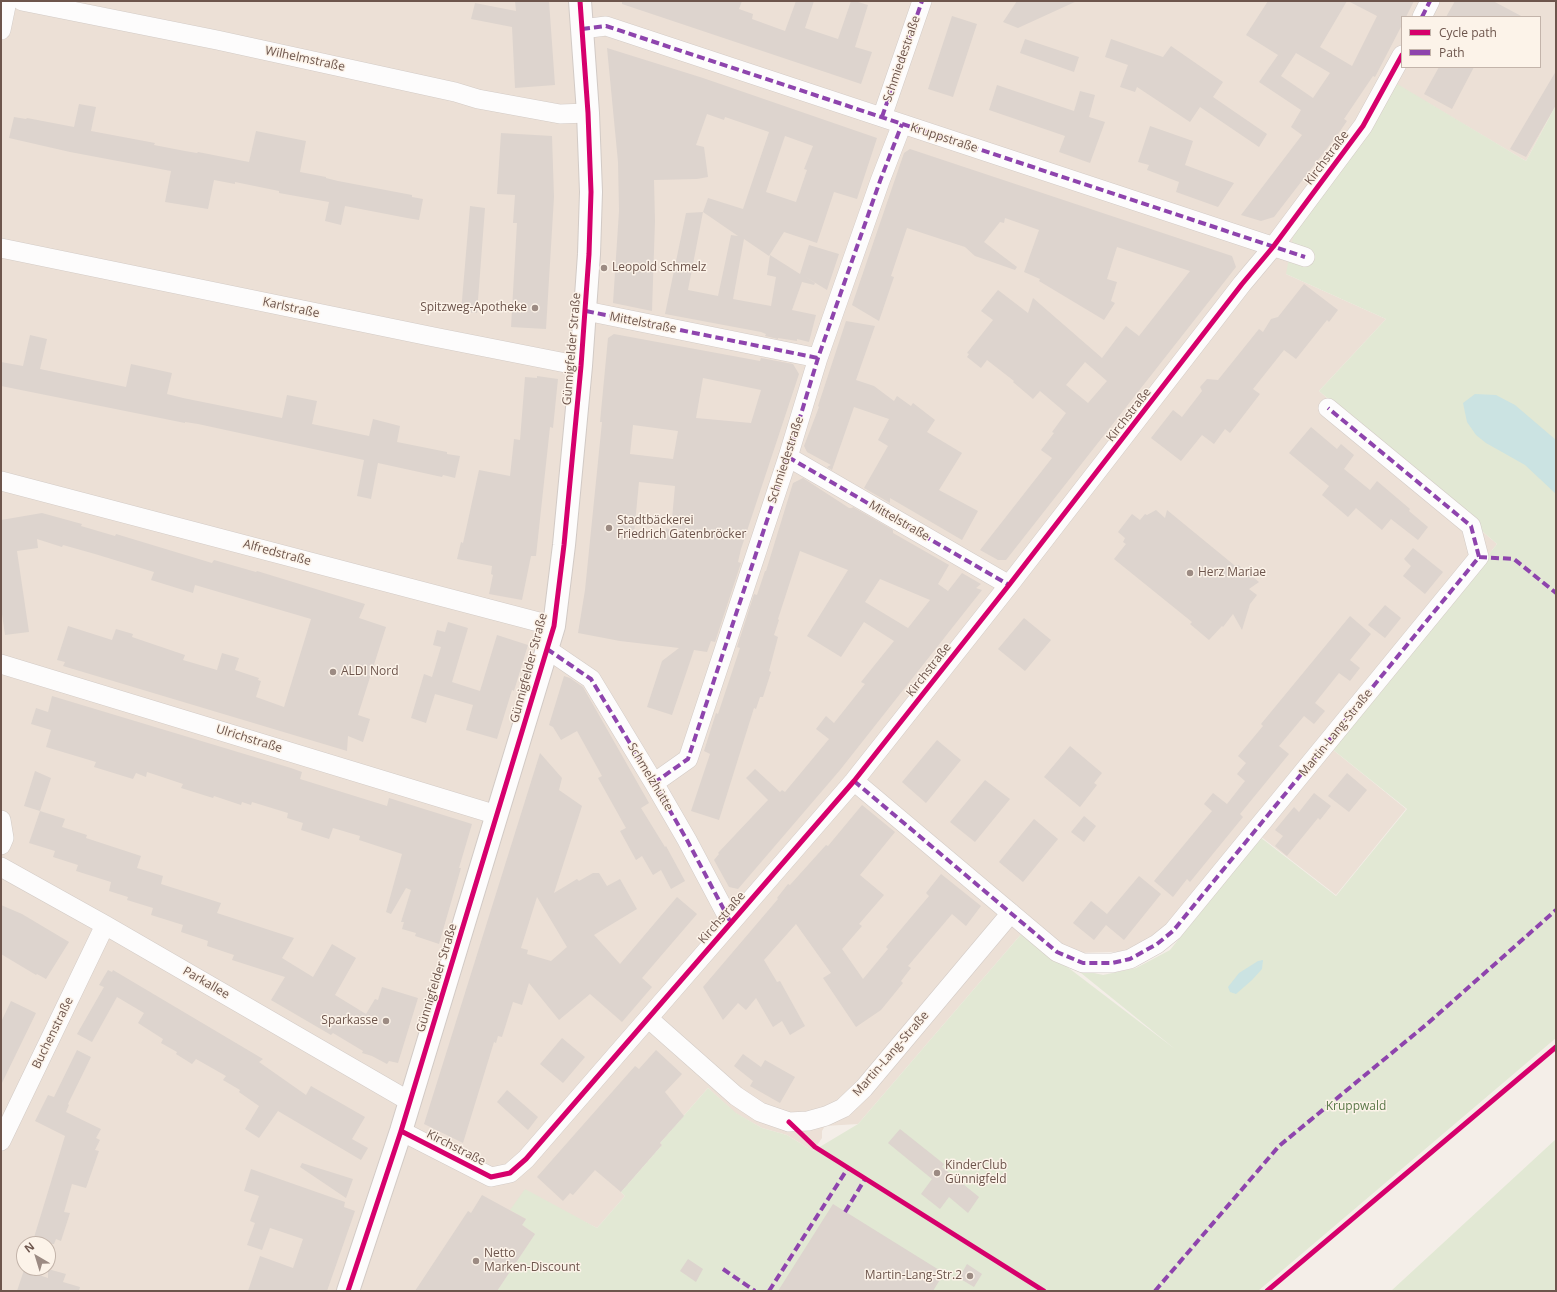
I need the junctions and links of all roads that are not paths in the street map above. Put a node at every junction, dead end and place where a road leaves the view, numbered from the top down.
1 (7, 1) edge
2 (22, 1) edge
3 (580, 1) edge
4 (922, 1) edge
5 (1430, 1) edge
6 (1422, 16) edge
7 (582, 29) junction
8 (1, 30) edge
9 (1401, 57) edge
10 (588, 113) junction
11 (882, 118) junction
12 (902, 124) junction
13 (1273, 247) junction
14 (1, 248) edge
15 (1305, 257) dead end
16 (586, 311) junction
17 (818, 358) junction
18 (581, 366) junction
19 (1328, 408) dead end
20 (788, 458) junction
21 (1, 481) edge
22 (1009, 585) junction
23 (554, 626) junction
24 (547, 649) junction
25 (1, 664) edge
26 (854, 781) junction
27 (654, 783) junction
28 (497, 815) junction
29 (1, 820) edge
30 (1, 845) edge
31 (1, 867) edge
32 (1011, 913) junction
33 (731, 923) junction
34 (105, 925) junction
35 (649, 1019) junction
36 (409, 1101) junction
37 (401, 1131) junction
38 (1, 1142) edge
39 (348, 1291) edge

1 - 8 street
2 - 10 street, Wilhelmstraße
3 - 7 street, Günnigfelder Straße
4 - 11 street, Schmiedestraße
5 - 6 street
7 - 10 street, Günnigfelder Straße
7 - 11 street, Kruppstraße
9 - 13 street, Kirchstraße
10 - 16 street, Günnigfelder Straße
11 - 12 street, Kruppstraße
12 - 13 street, Kruppstraße
12 - 17 street, Schmiedestraße
13 - 15 street, Kruppstraße
13 - 22 street, Kirchstraße
14 - 18 street, Karlstraße
16 - 17 street, Mittelstraße
16 - 18 street, Günnigfelder Straße
17 - 20 street, Schmiedestraße
18 - 23 street, Günnigfelder Straße
19 - 32 street, Martin-Lang-Straße
20 - 22 street, Mittelstraße
20 - 27 street, Schmiedestraße
21 - 23 street, Alfredstraße
22 - 26 street, Kirchstraße
23 - 24 street, Günnigfelder Straße
24 - 27 street, Schmelzhütte
24 - 28 street, Günnigfelder Straße
25 - 28 street, Ulrichstraße
26 - 32 street, Martin-Lang-Straße
26 - 33 street, Kirchstraße
27 - 33 street, Schmelzhütte
28 - 36 street, Günnigfelder Straße
29 - 30 street
31 - 34 street, Parkallee
32 - 35 street, Martin-Lang-Straße
33 - 35 street, Kirchstraße
34 - 36 street, Parkallee
34 - 38 street, Buchenstraße
35 - 37 street, Kirchstraße
36 - 37 street, Günnigfelder Straße
37 - 39 street, Günnigfelder Straße

